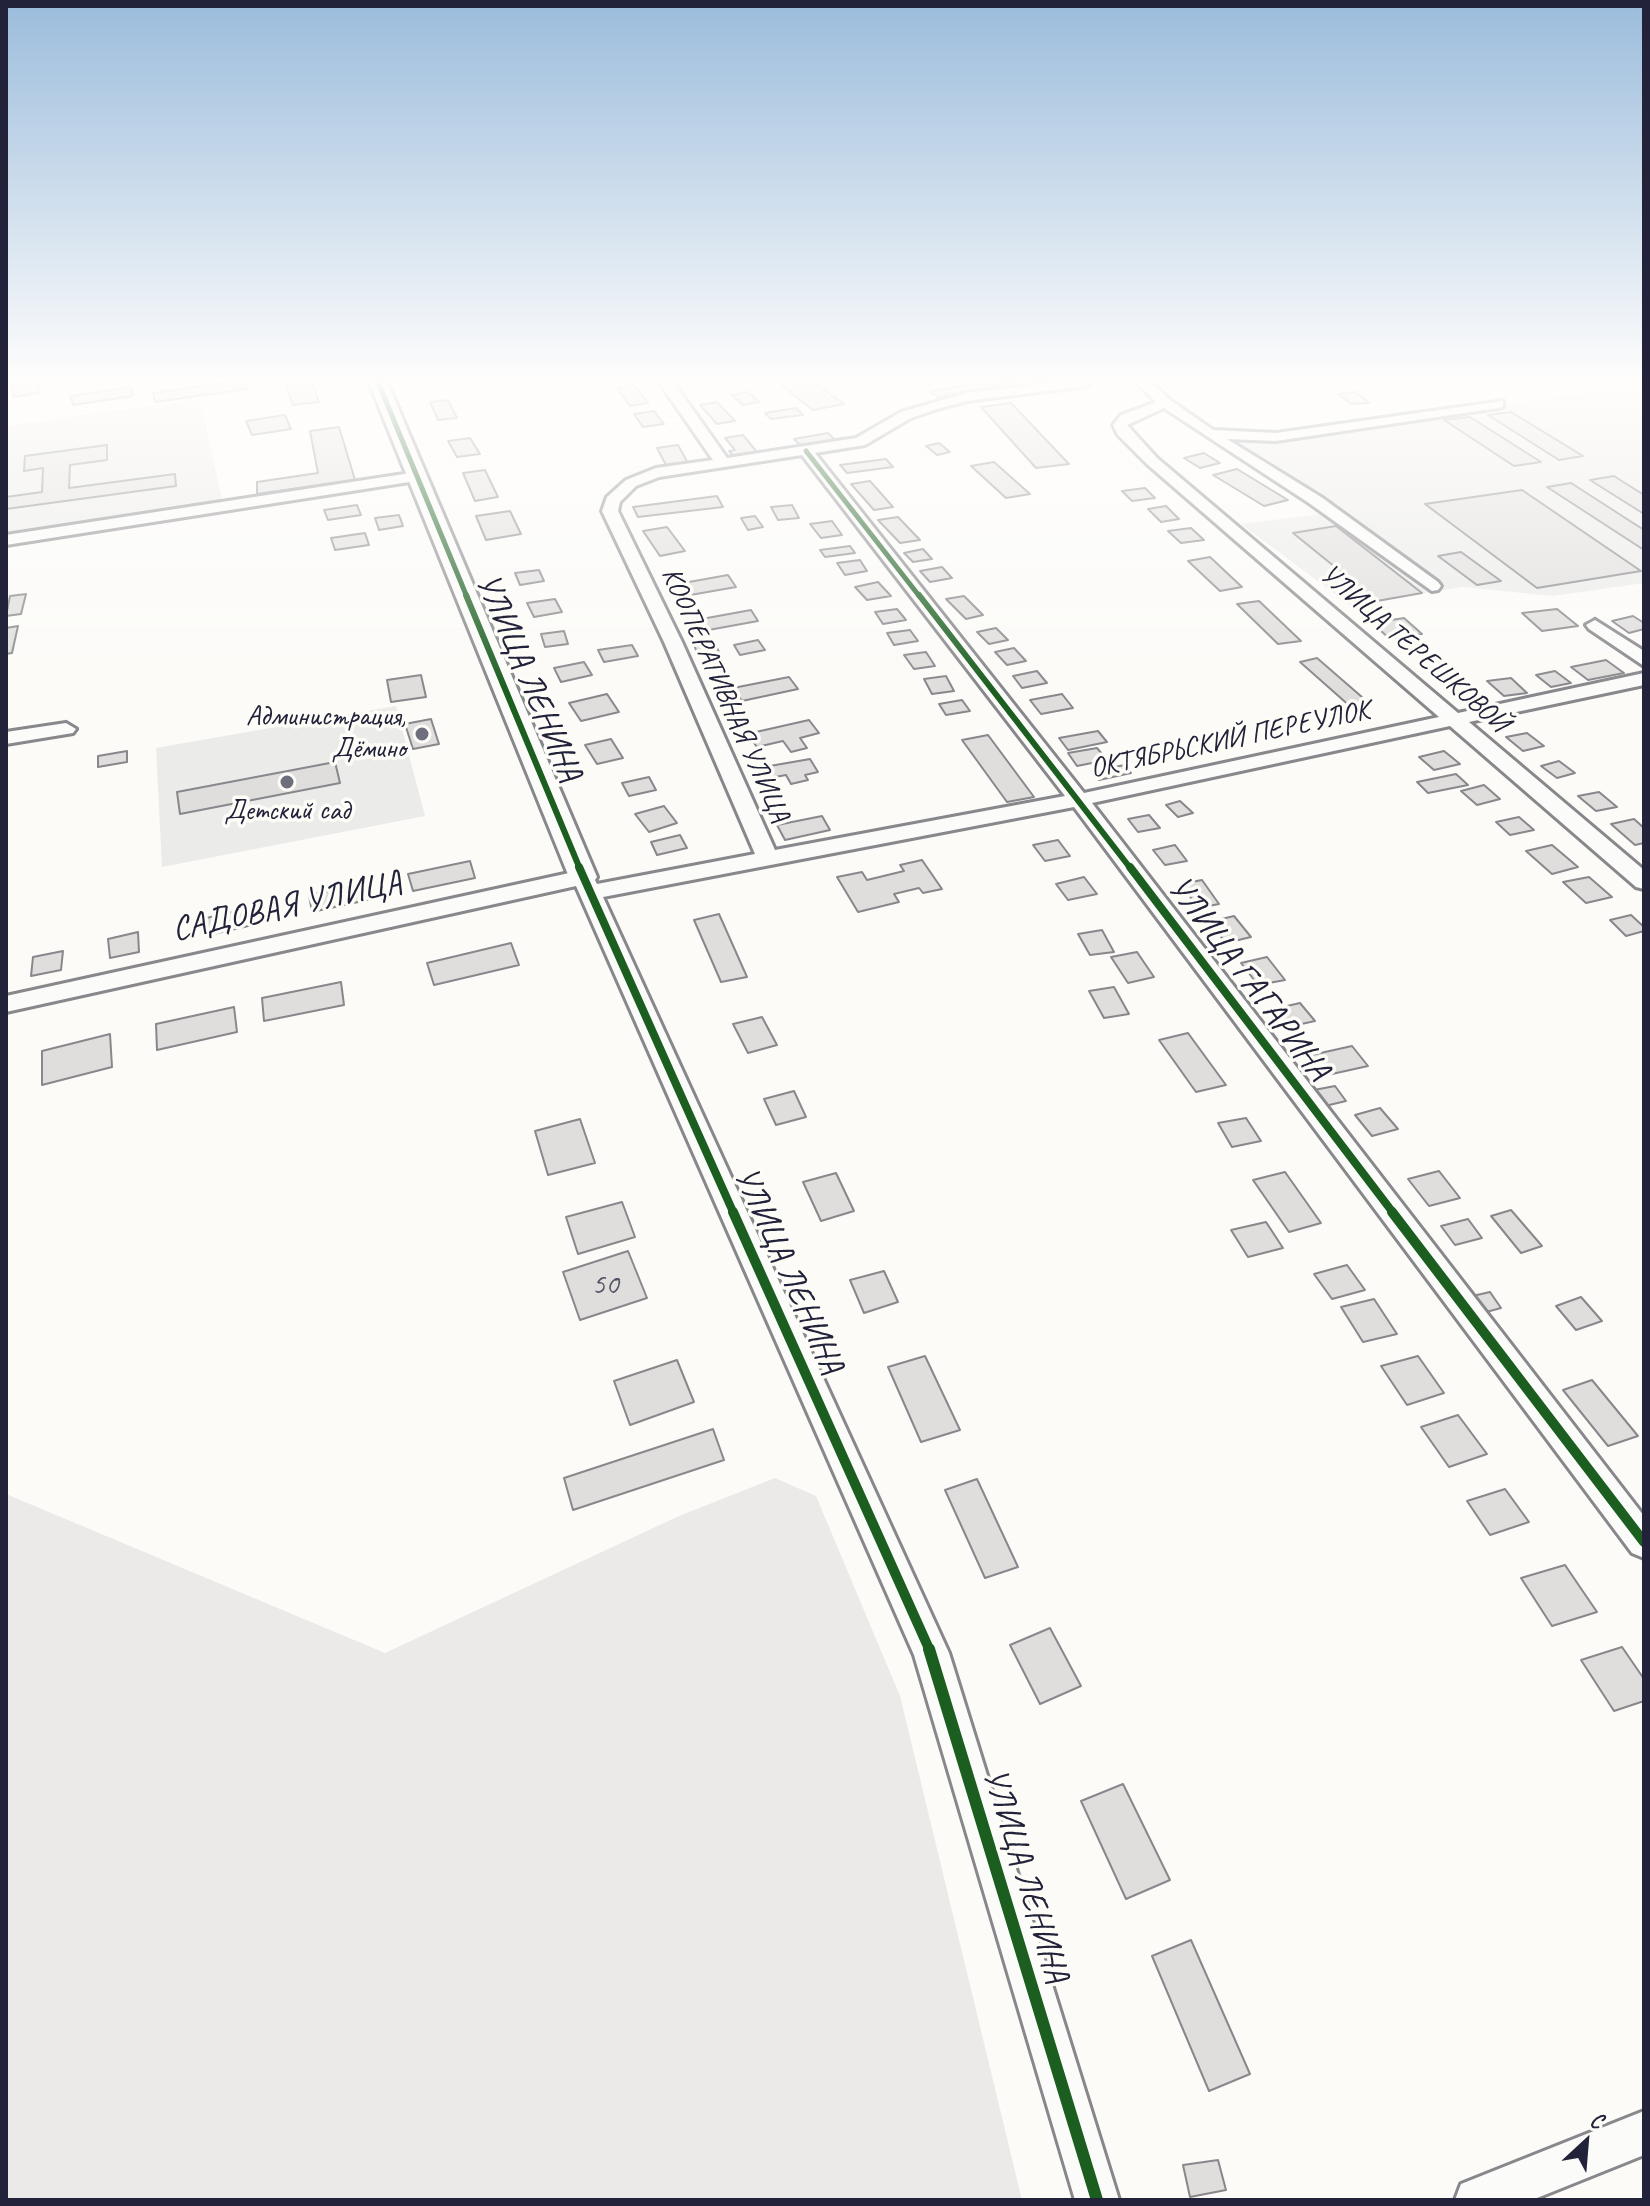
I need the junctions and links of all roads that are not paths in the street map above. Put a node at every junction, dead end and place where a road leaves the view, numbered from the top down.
1 (365, 485) edge
2 (420, 485) edge
3 (630, 485) edge
4 (833, 485) edge
5 (1180, 485) edge
6 (1291, 485) edge
7 (6, 540) edge
8 (1432, 586) dead end
9 (1595, 625) dead end
10 (1644, 660) edge
11 (1644, 679) edge
12 (1455, 721) junction
13 (66, 729) dead end
14 (6, 738) edge
15 (1079, 800) junction
16 (768, 858) junction
17 (1644, 882) edge
18 (586, 884) junction
19 (6, 1004) edge
20 (1644, 1542) edge
21 (1644, 2133) edge
22 (1097, 2200) edge
23 (1477, 2200) edge

1 - 7 street
2 - 18 street, УЛИЦА ЛЕНИНА
3 - 16 street, КООПЕРАТИВНАЯ УЛИЦА
4 - 15 street, УЛИЦА ГАГАРИНА
5 - 12 street, УЛИЦА ТЕРЕШКОВОЙ
6 - 8 street, УЛИЦА ТЕРЕШКОВОЙ
9 - 10 street
11 - 12 street, ОКТЯБРЬСКИЙ ПЕРЕУЛОК
12 - 15 street, ОКТЯБРЬСКИЙ ПЕРЕУЛОК
12 - 17 street, УЛИЦА ТЕРЕШКОВОЙ
13 - 14 street
15 - 16 street, ОКТЯБРЬСКИЙ ПЕРЕУЛОК
15 - 20 street, УЛИЦА ГАГАРИНА
16 - 18 street, ОКТЯБРЬСКИЙ ПЕРЕУЛОК
18 - 19 street, САДОВАЯ УЛИЦА
18 - 22 street, УЛИЦА ЛЕНИНА
21 - 23 street

